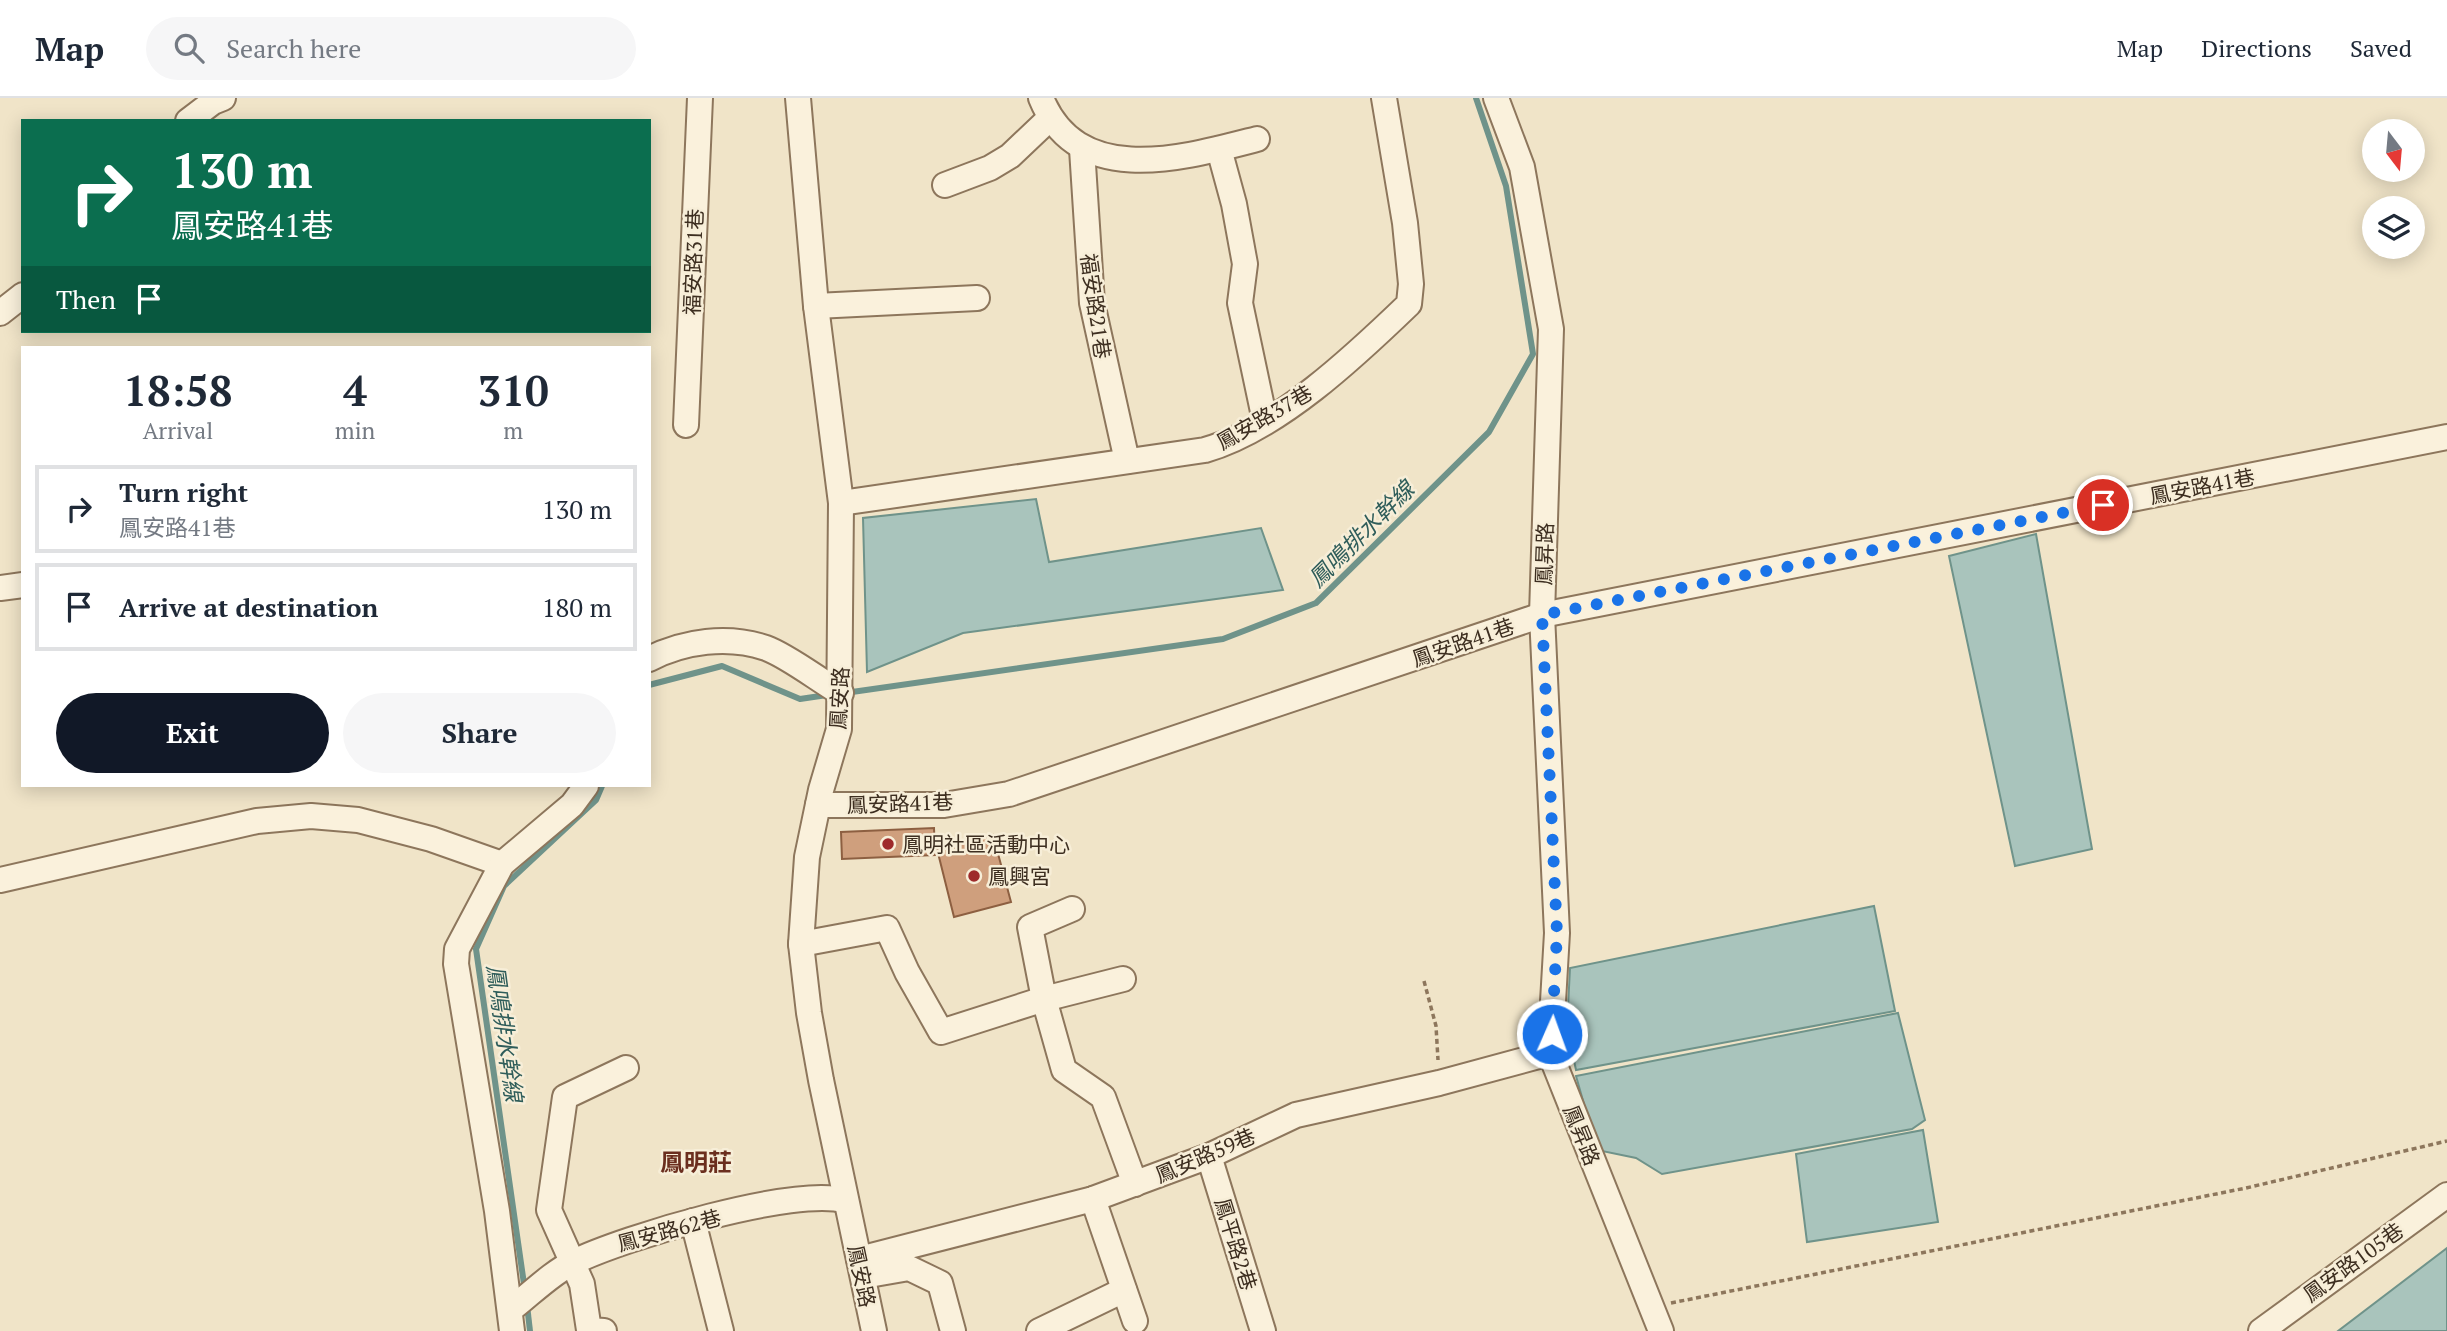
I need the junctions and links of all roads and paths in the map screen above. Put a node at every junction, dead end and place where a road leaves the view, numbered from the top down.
1 (223, 98) edge
2 (700, 98) edge
3 (798, 98) edge
4 (1384, 98) edge
5 (1496, 98) edge
6 (1045, 109) edge
7 (191, 119) edge
8 (1257, 139) dead end
9 (1082, 149) junction
10 (1219, 149) junction
11 (945, 185) dead end
12 (21, 297) edge
13 (977, 298) dead end
14 (816, 306) junction
15 (0, 313) edge
16 (1265, 421) junction
17 (686, 425) dead end
18 (2447, 437) edge
19 (1127, 461) junction
20 (841, 503) junction
21 (21, 585) edge
22 (0, 588) edge
23 (1542, 615) junction
24 (651, 658) edge
25 (841, 693) junction
26 (585, 787) edge
27 (818, 805) junction
28 (502, 864) junction
29 (0, 880) edge
30 (1072, 909) dead end
31 (801, 944) junction
32 (1123, 979) dead end
33 (1424, 981) dead end
34 (1044, 999) junction
35 (1550, 1053) junction
36 (626, 1068) dead end
37 (1439, 1083) junction
38 (2447, 1141) edge
39 (1209, 1156) junction
40 (1135, 1184) junction
41 (2447, 1195) edge
42 (1093, 1199) junction
43 (846, 1201) junction
44 (693, 1221) junction
45 (570, 1263) junction
46 (861, 1267) junction
47 (1124, 1290) junction
48 (1651, 1307) junction
49 (518, 1309) edge
50 (1135, 1321) dead end
51 (604, 1331) edge
52 (721, 1331) edge
53 (874, 1331) edge
54 (953, 1331) edge
55 (1039, 1331) edge
56 (1263, 1331) edge
57 (1661, 1331) edge
58 (2260, 1331) edge

1 - 7 street
2 - 17 street, 福安路31巷
3 - 14 street, 鳳安路
4 - 16 street, 鳳安路37巷
5 - 23 street, 鳳昇路
6 - 9 street
6 - 11 street
8 - 10 street
9 - 10 street
9 - 19 street, 福安路21巷
10 - 16 street
12 - 15 street
13 - 14 street
14 - 20 street, 鳳安路
16 - 19 street, 鳳安路37巷
18 - 23 street, 鳳安路41巷
19 - 20 street, 鳳安路37巷
20 - 25 street, 鳳安路
21 - 22 street
23 - 27 street, 鳳安路41巷
23 - 35 street, 鳳昇路
24 - 25 street
25 - 27 street, 鳳安路
26 - 28 street
27 - 31 street, 鳳安路
28 - 29 street
28 - 49 street
30 - 34 street
31 - 34 street
31 - 43 street, 鳳安路
32 - 34 street
33 - 37 path
34 - 40 street
35 - 37 street, 鳳安路59巷
35 - 48 street, 鳳昇路
36 - 45 street
37 - 39 street, 鳳安路59巷
38 - 48 path
39 - 40 street, 鳳安路59巷
39 - 56 street, 鳳平路2巷
40 - 42 street, 鳳安路59巷
41 - 58 street, 鳳安路105巷
42 - 46 street, 鳳安路59巷
42 - 47 street
43 - 44 street, 鳳安路62巷
43 - 46 street, 鳳安路
44 - 45 street, 鳳安路62巷
44 - 52 street
45 - 49 street, 鳳安路62巷
45 - 51 street
46 - 53 street, 鳳安路
46 - 54 street
47 - 50 street
47 - 55 street
48 - 57 street, 鳳昇路

